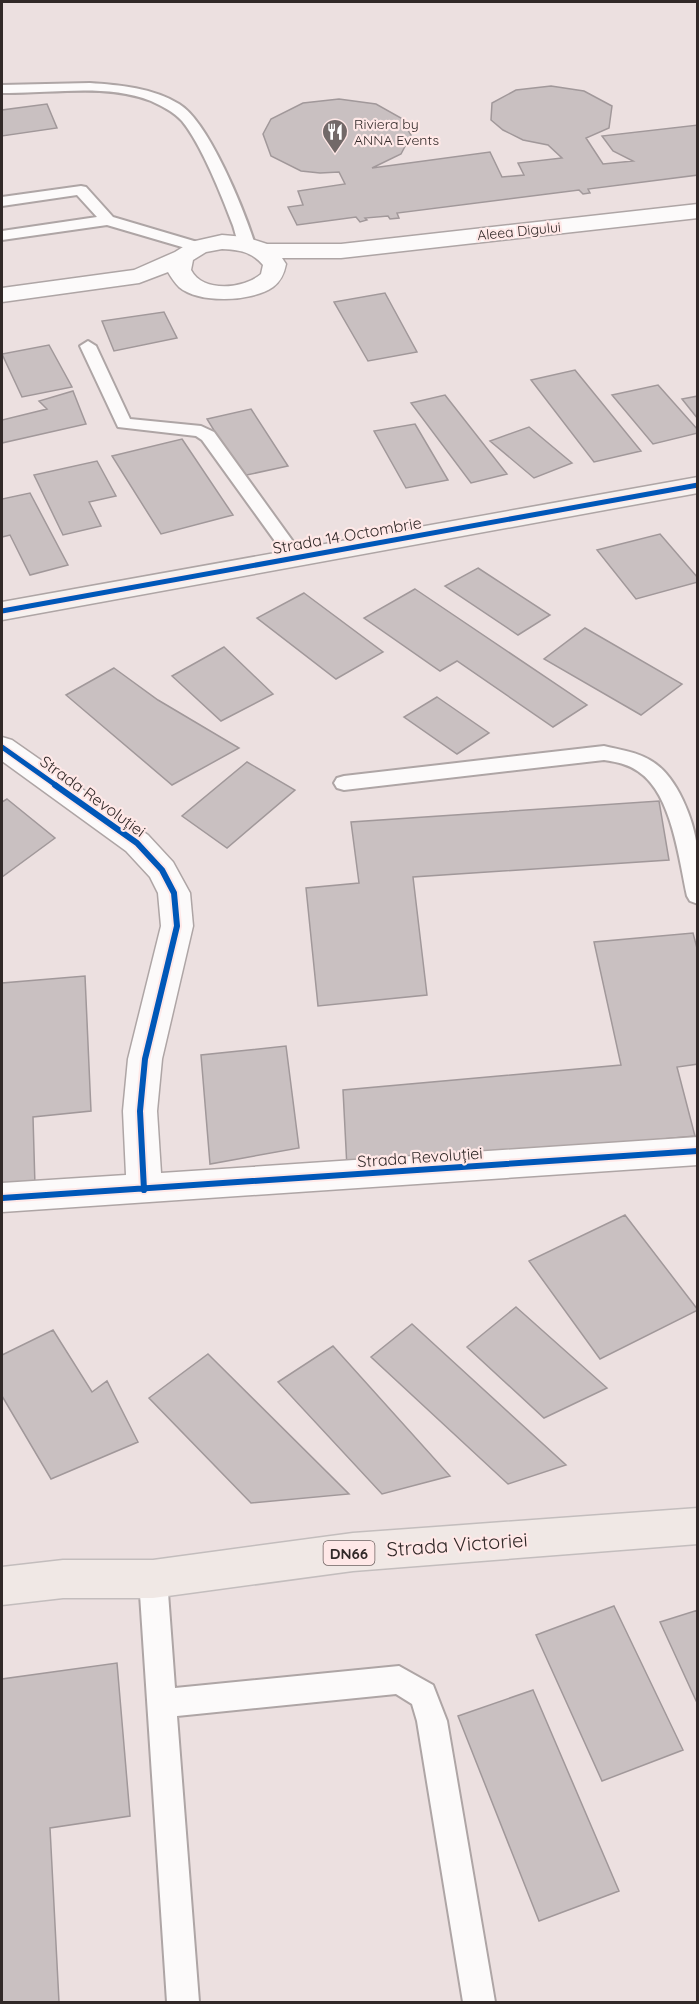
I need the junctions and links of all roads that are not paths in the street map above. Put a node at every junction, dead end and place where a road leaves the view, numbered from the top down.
1 (2, 89) edge
2 (2, 201) edge
3 (698, 211) edge
4 (239, 215) junction
5 (108, 220) junction
6 (2, 236) edge
7 (222, 242) junction
8 (256, 248) junction
9 (191, 252) junction
10 (341, 252) junction
11 (139, 276) junction
12 (271, 277) junction
13 (207, 291) junction
14 (2, 295) edge
15 (88, 346) dead end
16 (698, 485) edge
17 (296, 558) junction
18 (2, 611) edge
19 (2, 747) edge
20 (344, 783) dead end
21 (698, 896) edge
22 (698, 1152) edge
23 (144, 1190) junction
24 (2, 1198) edge
25 (698, 1526) edge
26 (153, 1579) junction
27 (2, 1586) edge
28 (161, 1704) junction
29 (183, 2002) edge
30 (479, 2002) edge

1 - 4 lane
2 - 5 lane
3 - 10 street, Aleea Digului
4 - 7 lane
4 - 8 lane
5 - 6 lane
5 - 9 lane
7 - 8 street, Aleea Digului
7 - 9 street, Aleea Digului
8 - 10 street, Aleea Digului
8 - 12 street
9 - 11 street
9 - 13 street
10 - 12 street, Aleea Digului
11 - 13 street
11 - 14 street
12 - 13 street, Aleea Digului
15 - 17 lane
16 - 17 street, Strada 14 Octombrie
17 - 18 street, Strada 14 Octombrie
19 - 23 street, Strada Revoluției
20 - 21 lane
22 - 23 street, Strada Revoluției
23 - 24 street, Strada Revoluției
25 - 26 main road, Strada Victoriei / DN66
26 - 27 main road, Strada Victoriei / DN66
26 - 28 lane
28 - 29 lane
28 - 30 lane

